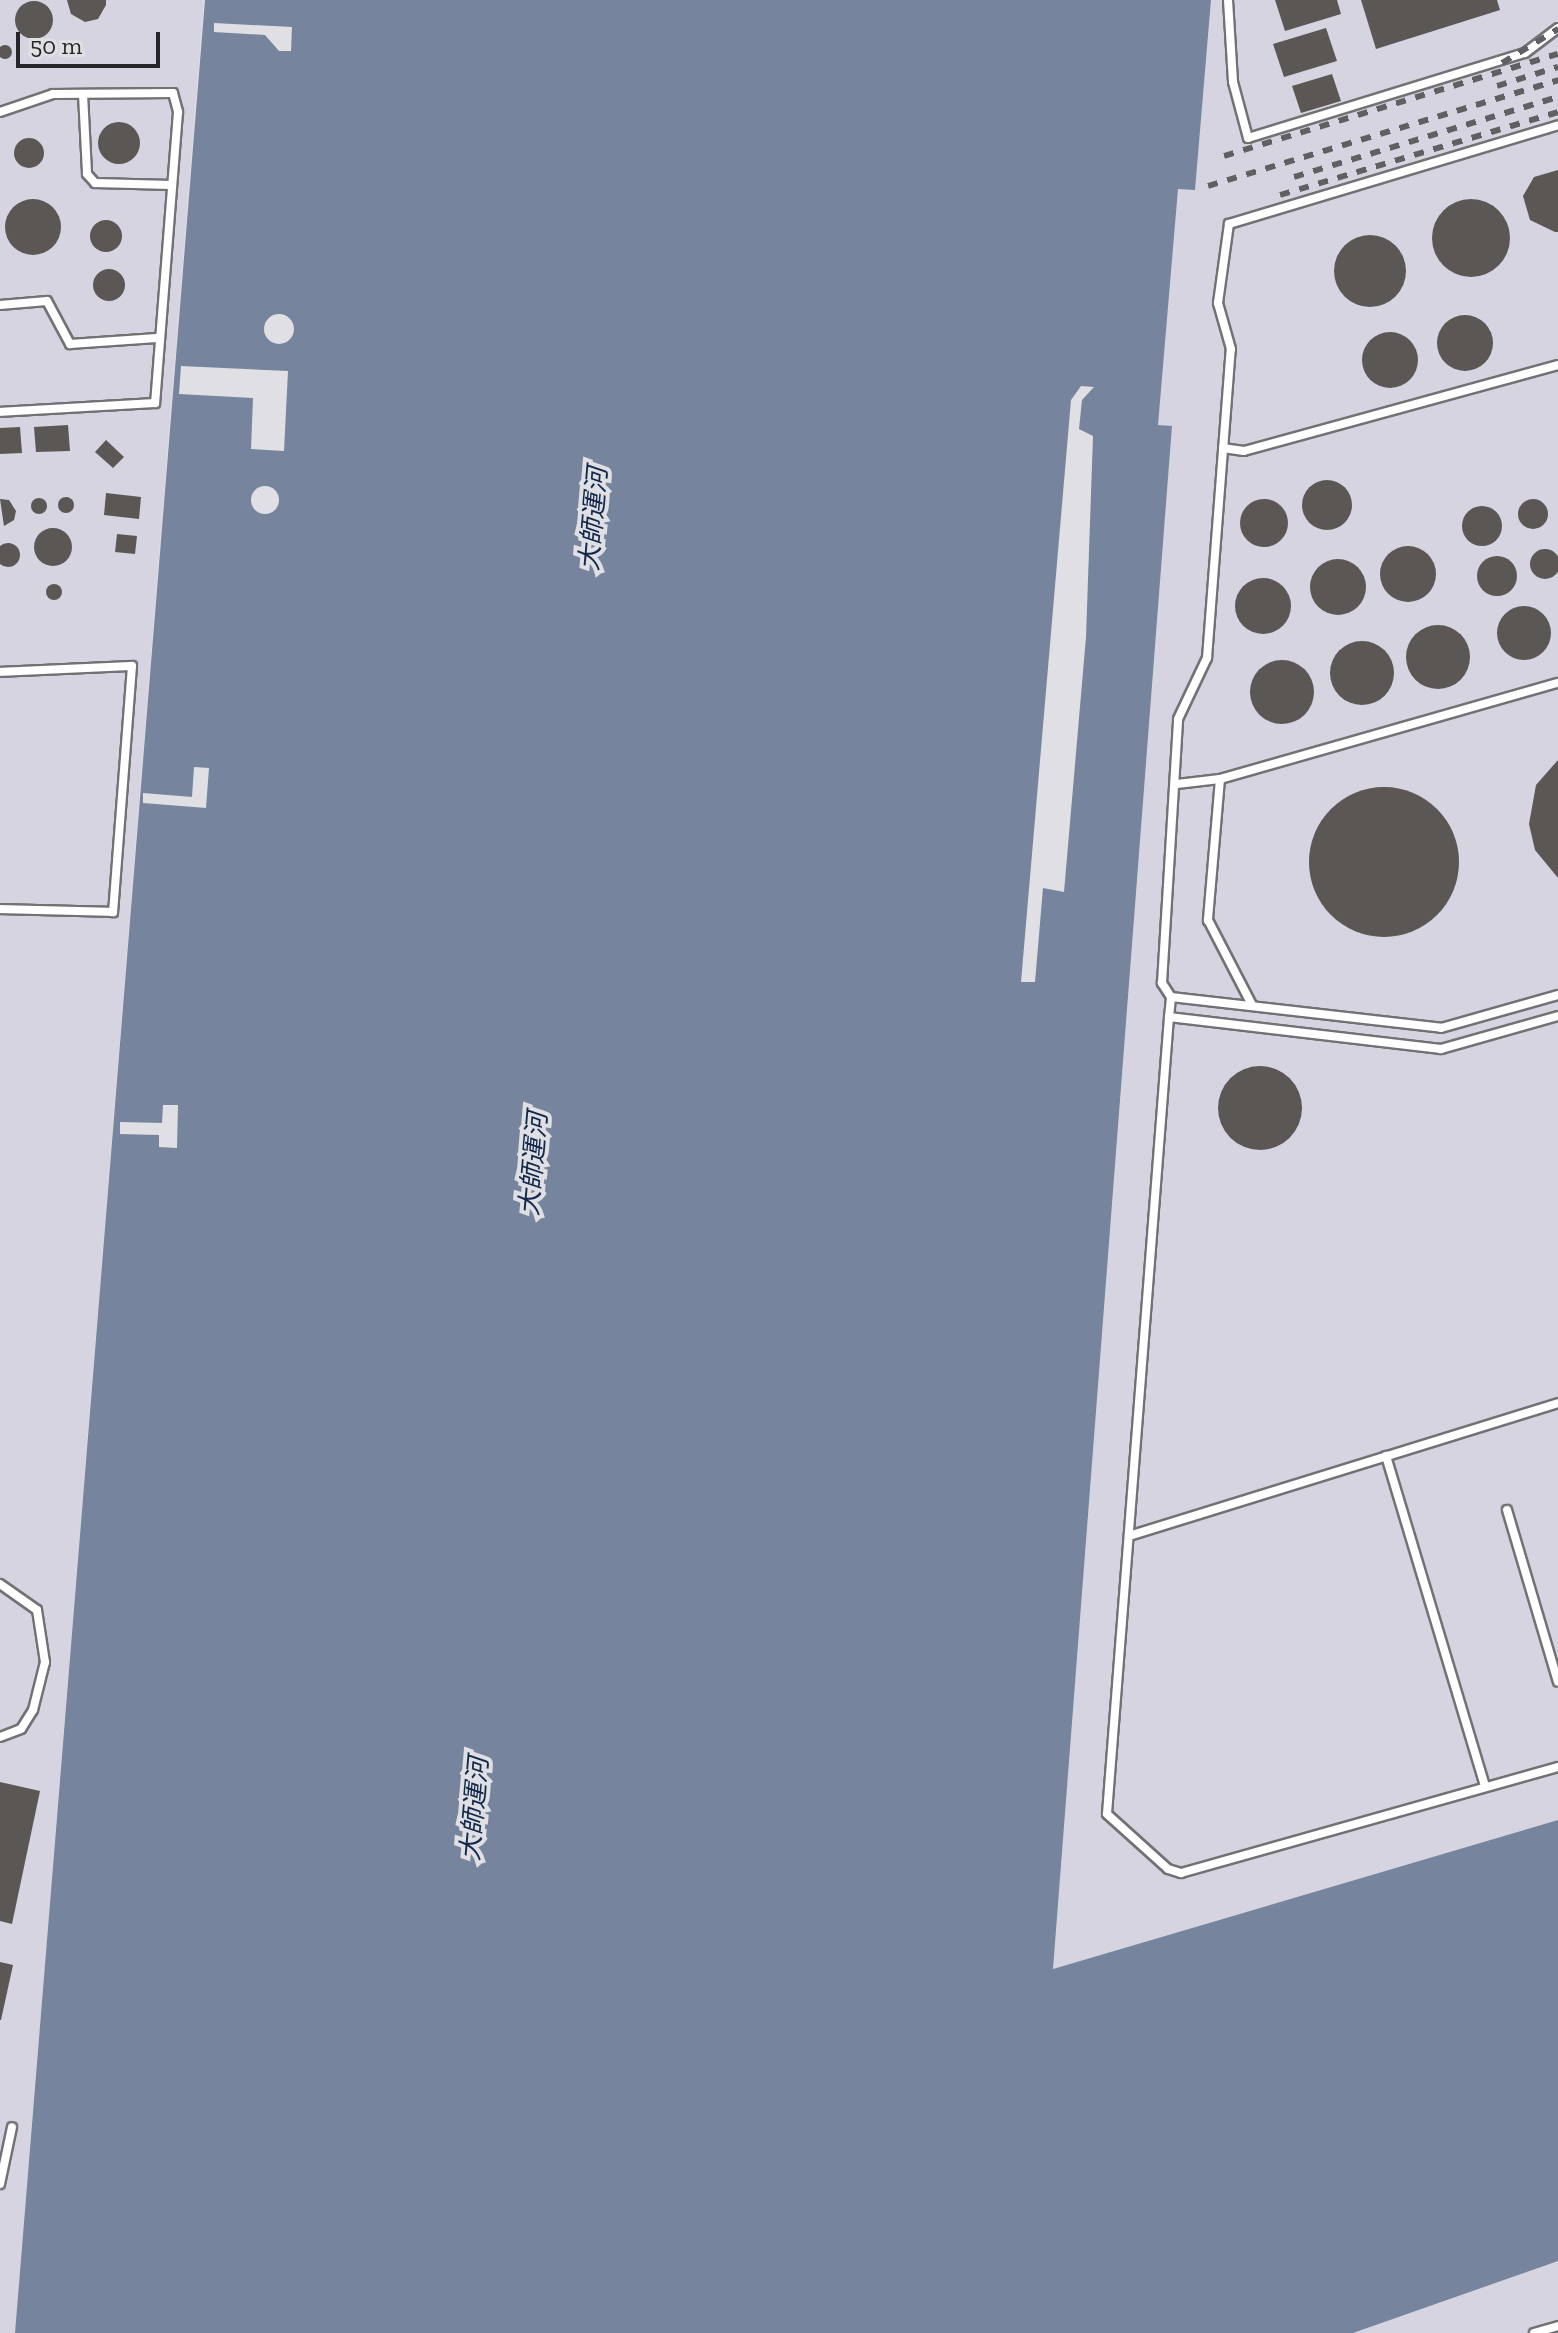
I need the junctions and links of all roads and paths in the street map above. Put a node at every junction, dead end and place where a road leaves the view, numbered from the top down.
1 (1228, 0) edge
2 (1558, 28) edge
3 (83, 94) junction
4 (0, 112) edge
5 (1558, 125) edge
6 (172, 185) junction
7 (0, 305) edge
8 (157, 338) junction
9 (1558, 365) edge
10 (0, 412) edge
11 (1223, 448) junction
12 (0, 672) edge
13 (1558, 683) edge
14 (1220, 779) junction
15 (1177, 784) junction
16 (0, 909) edge
17 (1558, 995) edge
18 (1171, 997) junction
19 (1252, 1005) junction
20 (1558, 1016) edge
21 (1169, 1017) junction
22 (1558, 1403) edge
23 (1386, 1456) junction
24 (1507, 1510) dead end
25 (1129, 1536) junction
26 (0, 1584) edge
27 (1558, 1682) edge
28 (0, 1737) edge
29 (1558, 1767) edge
30 (1485, 1787) junction
31 (12, 2127) dead end
32 (0, 2184) edge
33 (1558, 2326) edge
34 (1534, 2333) edge

1 - 2 lane
3 - 4 lane
3 - 6 lane
3 - 6 lane
5 - 11 lane
6 - 8 lane
7 - 8 lane
8 - 10 lane
9 - 11 lane
11 - 15 lane
12 - 16 lane
13 - 14 lane
14 - 15 lane
14 - 19 lane
15 - 18 lane
17 - 19 lane
18 - 19 lane
18 - 21 lane
20 - 21 lane
21 - 25 lane
22 - 23 lane
23 - 25 lane
23 - 30 lane
24 - 27 lane
25 - 30 lane
26 - 28 lane
29 - 30 lane
31 - 32 lane
33 - 34 lane

